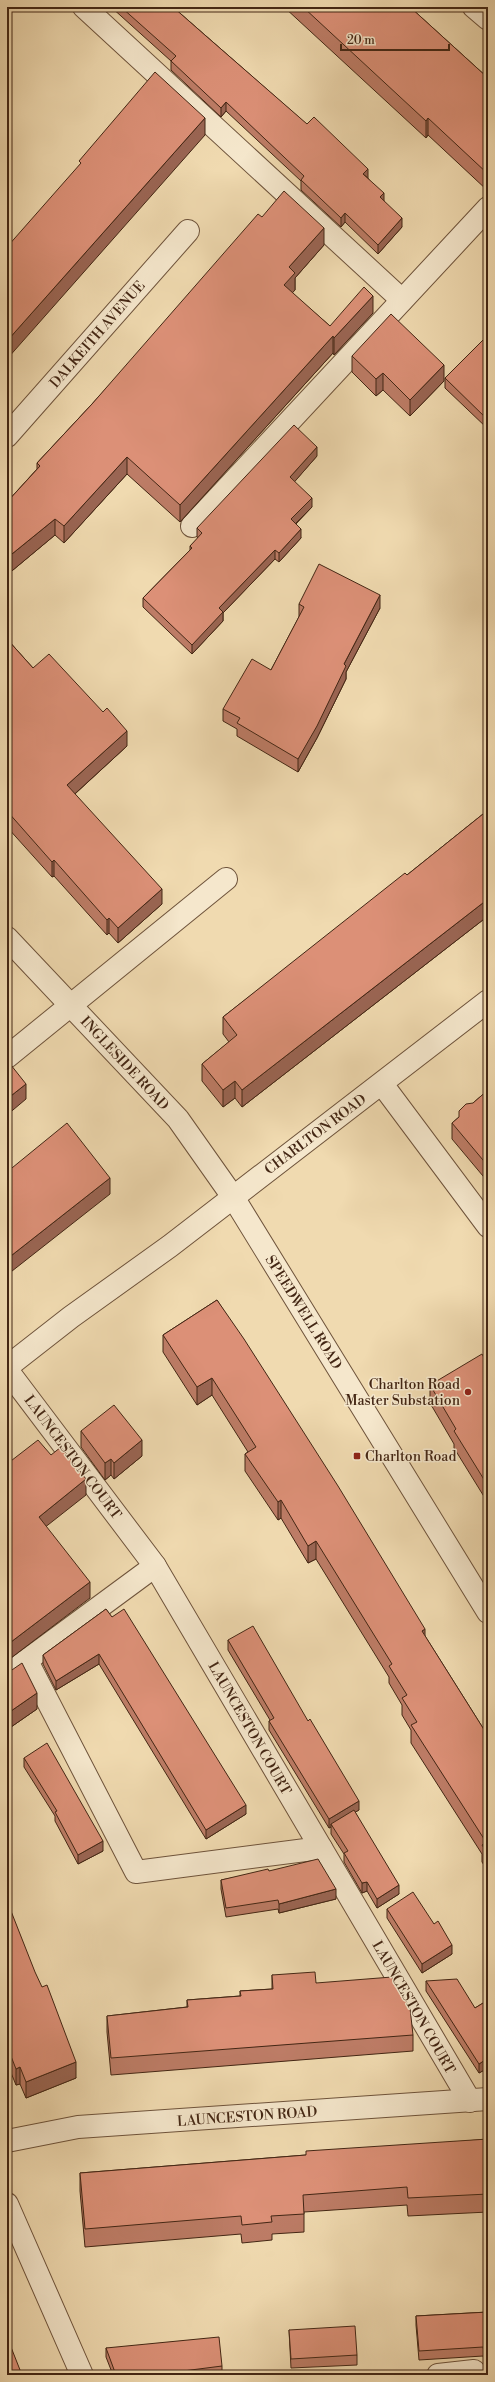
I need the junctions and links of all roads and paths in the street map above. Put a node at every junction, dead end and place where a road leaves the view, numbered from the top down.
1 (84, 7) edge
2 (474, 7) edge
3 (488, 20) edge
4 (488, 208) edge
5 (188, 231) dead end
6 (402, 300) junction
7 (7, 436) edge
8 (192, 526) dead end
9 (226, 879) dead end
10 (7, 938) edge
11 (488, 1001) edge
12 (72, 1006) junction
13 (7, 1057) edge
14 (382, 1084) junction
15 (233, 1197) junction
16 (488, 1226) edge
17 (7, 1368) edge
18 (155, 1566) junction
19 (488, 1612) edge
20 (27, 1660) junction
21 (7, 1675) edge
22 (321, 1848) junction
23 (479, 2100) edge
24 (7, 2141) edge
25 (7, 2204) edge
26 (474, 2371) dead end
27 (82, 2375) edge
28 (438, 2375) edge

1 - 6 street
2 - 3 street
4 - 6 street
5 - 7 street, DALKEITH AVENUE
6 - 8 street
9 - 12 street
10 - 12 street, INGLESIDE ROAD
11 - 14 street, CHARLTON ROAD
12 - 13 street
12 - 15 street, INGLESIDE ROAD
14 - 15 street, CHARLTON ROAD
14 - 16 street
15 - 17 street, CHARLTON ROAD
15 - 19 street, SPEEDWELL ROAD
17 - 18 street, LAUNCESTON COURT
18 - 20 street
18 - 22 street, LAUNCESTON COURT
20 - 21 street
20 - 22 street
22 - 23 street, LAUNCESTON COURT
23 - 24 street, LAUNCESTON ROAD
25 - 27 street
26 - 28 street

